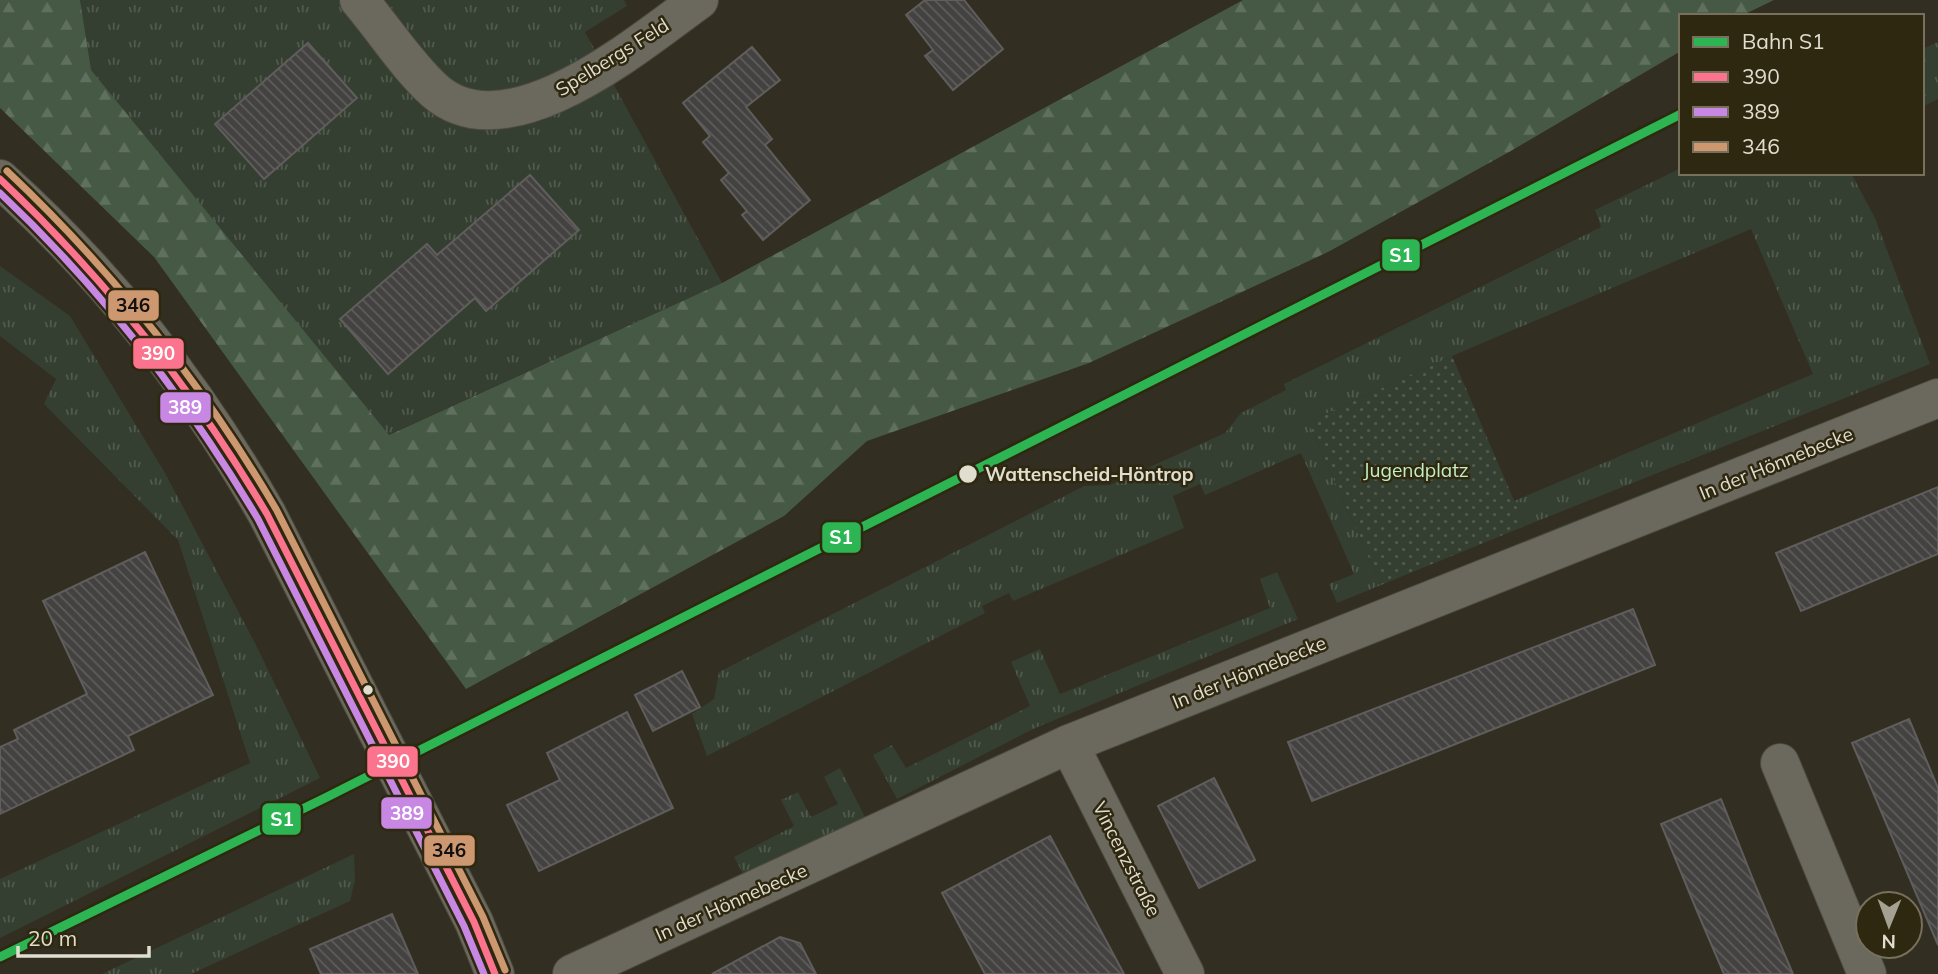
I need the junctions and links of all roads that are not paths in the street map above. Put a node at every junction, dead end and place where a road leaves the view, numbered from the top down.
1 (359, 0) edge
2 (699, 0) edge
3 (0, 179) edge
4 (1938, 398) edge
5 (1069, 744) junction
6 (1780, 764) dead end
7 (495, 974) edge
8 (572, 974) edge
9 (1185, 974) edge
10 (1867, 974) edge

1 - 2 street, Spelbergs Feld
3 - 7 street
4 - 5 street, In der Hönnebecke
5 - 8 street, In der Hönnebecke
5 - 9 street, Vincenzstraße
6 - 10 street

